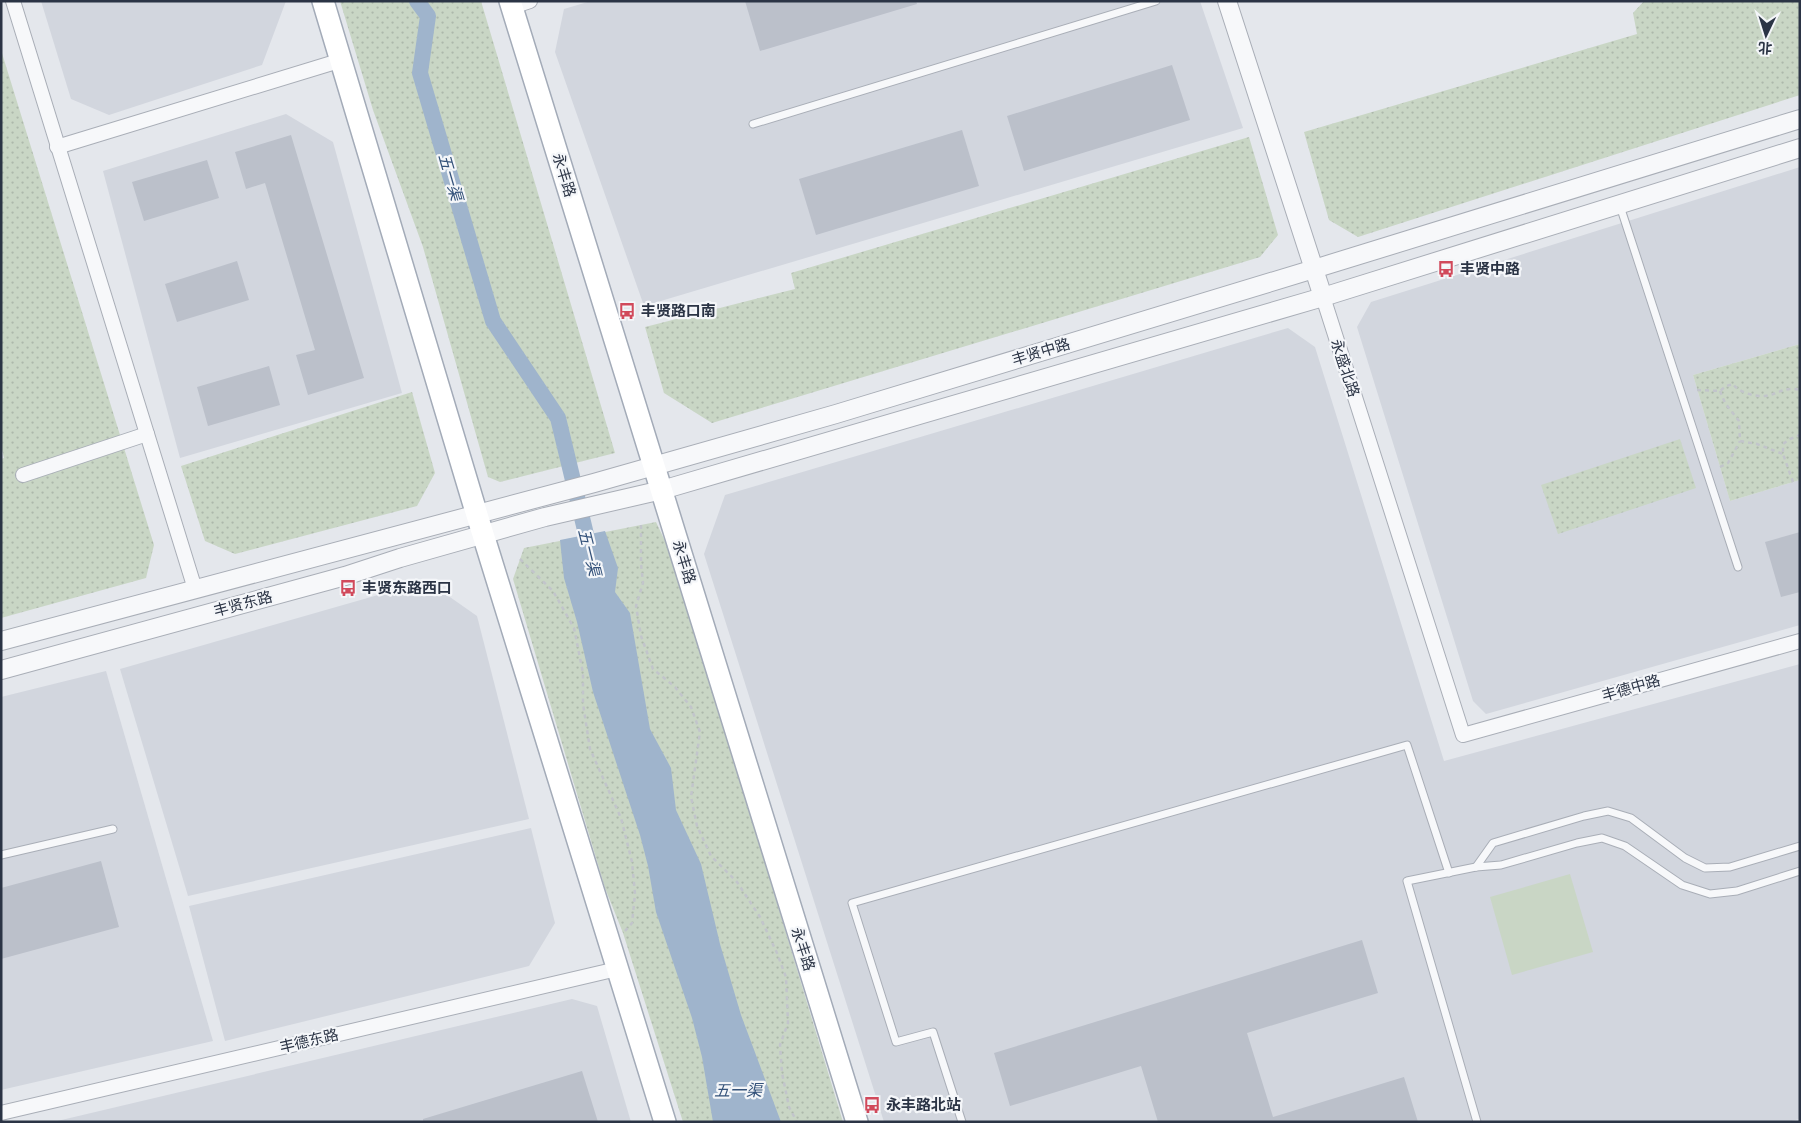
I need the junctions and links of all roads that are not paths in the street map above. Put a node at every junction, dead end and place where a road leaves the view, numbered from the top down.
1 (13, 1) edge
2 (323, 1) edge
3 (1156, 1) edge
4 (1227, 1) edge
5 (517, 3) edge
6 (342, 60) junction
7 (1800, 119) edge
8 (753, 124) dead end
9 (57, 147) junction
10 (1800, 148) edge
11 (1620, 205) junction
12 (1314, 269) junction
13 (1323, 297) junction
14 (147, 434) junction
15 (654, 466) junction
16 (23, 475) dead end
17 (662, 490) junction
18 (538, 498) joint
19 (477, 514) junction
20 (545, 517) joint
21 (484, 535) junction
22 (1738, 567) dead end
23 (195, 589) junction
24 (1, 641) edge
25 (1800, 641) edge
26 (1, 670) edge
27 (1463, 735) joint
28 (113, 829) dead end
29 (1800, 846) edge
30 (1, 855) edge
31 (1476, 867) junction
32 (1800, 871) edge
33 (1448, 873) junction
34 (616, 969) junction
35 (1, 1114) edge
36 (665, 1122) edge
37 (857, 1122) edge
38 (962, 1122) edge
39 (1477, 1122) edge

1 - 9 street
2 - 6 main road
3 - 8 lane
4 - 12 street, 永盛北路
5 - 15 main road, 永丰路
6 - 9 street
6 - 19 main road
7 - 12 street, 丰贤中路
9 - 14 street
10 - 11 street, 丰贤中路
11 - 13 street, 丰贤中路
11 - 22 lane
12 - 13 street, 永盛北路
12 - 15 street, 丰贤中路
13 - 17 street, 丰贤中路
13 - 27 street, 永盛北路
14 - 16 street
14 - 23 street
15 - 17 main road, 永丰路
15 - 18 street, 丰贤中路
17 - 20 street, 丰贤中路
17 - 37 main road, 永丰路
18 - 19 street, 丰贤东路
19 - 21 main road
19 - 23 street, 丰贤东路
20 - 21 street, 丰贤东路
21 - 26 street, 丰贤东路
21 - 34 main road
23 - 24 street, 丰贤东路
25 - 27 street, 丰德中路
28 - 30 lane
29 - 31 lane
31 - 32 lane
31 - 33 lane
33 - 38 lane
33 - 39 lane
34 - 35 street, 丰德东路
34 - 36 main road

